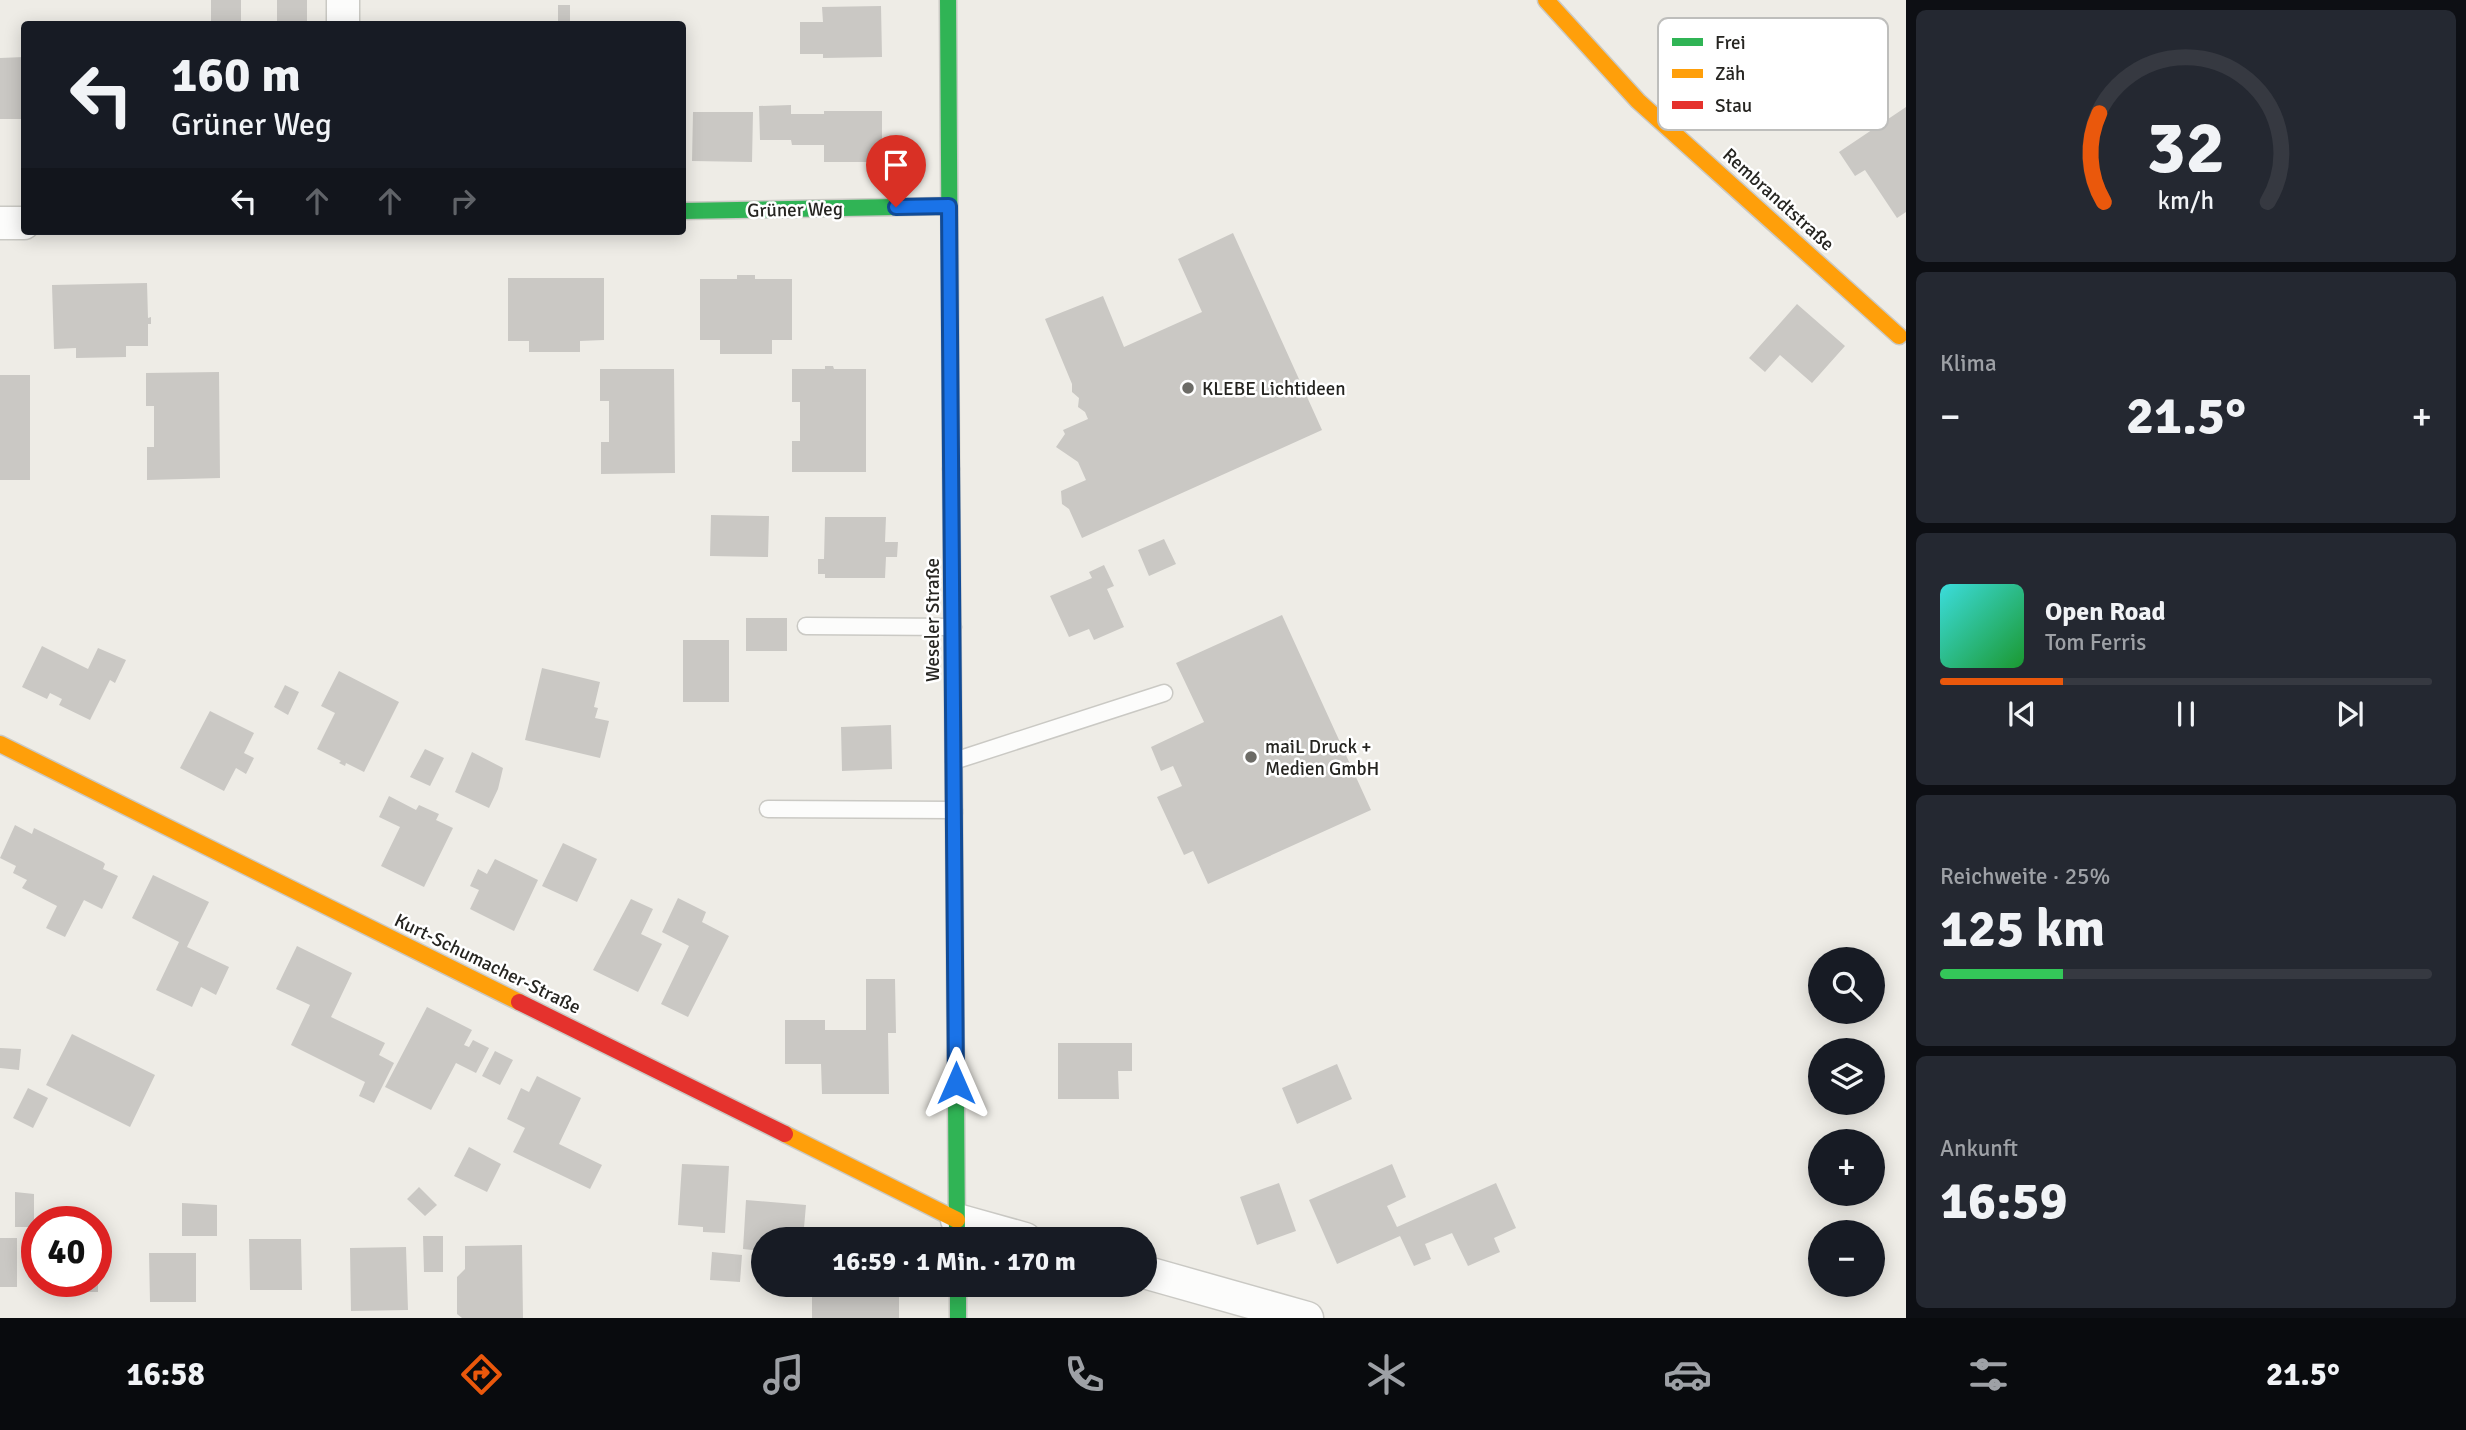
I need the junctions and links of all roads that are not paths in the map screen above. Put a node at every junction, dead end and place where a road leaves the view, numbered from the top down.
1 (343, 0) edge
2 (947, 0) edge
3 (1546, 0) edge
4 (343, 21) edge
5 (1658, 119) edge
6 (1670, 130) edge
7 (949, 206) junction
8 (686, 211) edge
9 (0, 223) edge
10 (21, 223) edge
11 (1899, 336) dead end
12 (806, 626) dead end
13 (953, 627) junction
14 (1164, 693) dead end
15 (0, 744) edge
16 (954, 761) junction
17 (768, 809) dead end
18 (954, 810) junction
19 (953, 1227) edge
20 (957, 1227) edge
21 (1157, 1276) edge
22 (958, 1297) edge
23 (958, 1318) edge
24 (1307, 1318) edge

1 - 4 street
2 - 7 street, Weseler Straße
3 - 5 street, Rembrandtstraße
6 - 11 street, Rembrandtstraße
7 - 8 street, Grüner Weg
7 - 13 street, Weseler Straße
9 - 10 street
12 - 13 lane
13 - 16 street, Weseler Straße
14 - 16 lane
15 - 19 street, Kurt-Schumacher-Straße
16 - 18 street, Weseler Straße
17 - 18 lane
18 - 20 street, Weseler Straße
21 - 24 street
22 - 23 street

